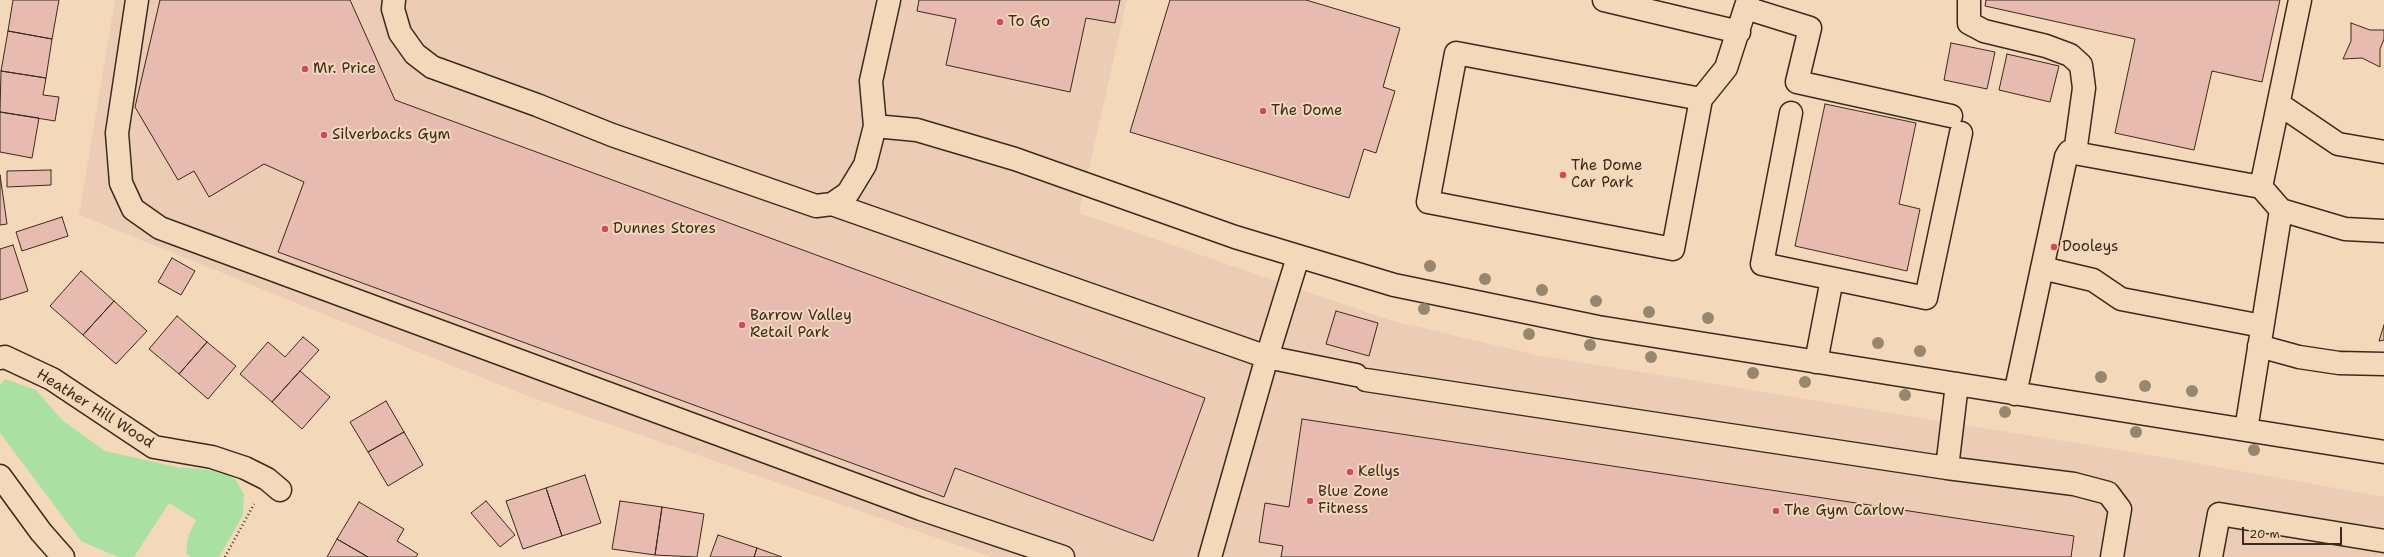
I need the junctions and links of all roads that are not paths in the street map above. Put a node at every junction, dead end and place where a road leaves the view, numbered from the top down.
1 (137, 0) edge
2 (394, 0) edge
3 (889, 0) edge
4 (1604, 0) edge
5 (1968, 0) edge
6 (2300, 0) edge
7 (1747, 4) edge
8 (1664, 6) edge
9 (1739, 32) junction
10 (1701, 99) junction
11 (2279, 104) junction
12 (1791, 113) dead end
13 (875, 126) junction
14 (2384, 152) edge
15 (2075, 153) junction
16 (2261, 187) junction
17 (832, 204) junction
18 (2280, 210) junction
19 (2384, 231) edge
20 (1298, 256) junction
21 (2042, 268) junction
22 (1832, 279) junction
23 (2260, 336) junction
24 (1267, 357) junction
25 (0, 358) edge
26 (1816, 362) junction
27 (2384, 364) edge
28 (1957, 384) junction
29 (2015, 394) junction
30 (2246, 430) junction
31 (2384, 452) edge
32 (1947, 468) junction
33 (0, 476) edge
34 (274, 485) road end
35 (2384, 541) edge
36 (63, 557) edge
37 (1063, 557) edge
38 (1210, 557) edge
39 (2112, 557) edge
40 (2211, 557) edge

1 - 37 street
2 - 17 street
3 - 13 street
4 - 8 street
5 - 15 street
6 - 11 street
7 - 9 street
7 - 22 street
8 - 9 street
9 - 10 street
10 - 10 street
11 - 14 street
11 - 16 street
12 - 22 street
13 - 17 street
13 - 20 street
15 - 16 street
15 - 21 street
16 - 18 street
17 - 24 street
18 - 19 street
18 - 23 street
20 - 24 street
20 - 26 street
21 - 23 street
21 - 29 street
22 - 26 street
23 - 27 street
23 - 30 street
24 - 32 street
24 - 38 street
25 - 34 street, Heather Hill Wood
26 - 28 street
28 - 29 street
28 - 32 street
29 - 30 street
30 - 31 street
32 - 39 street
33 - 36 street
35 - 40 street

